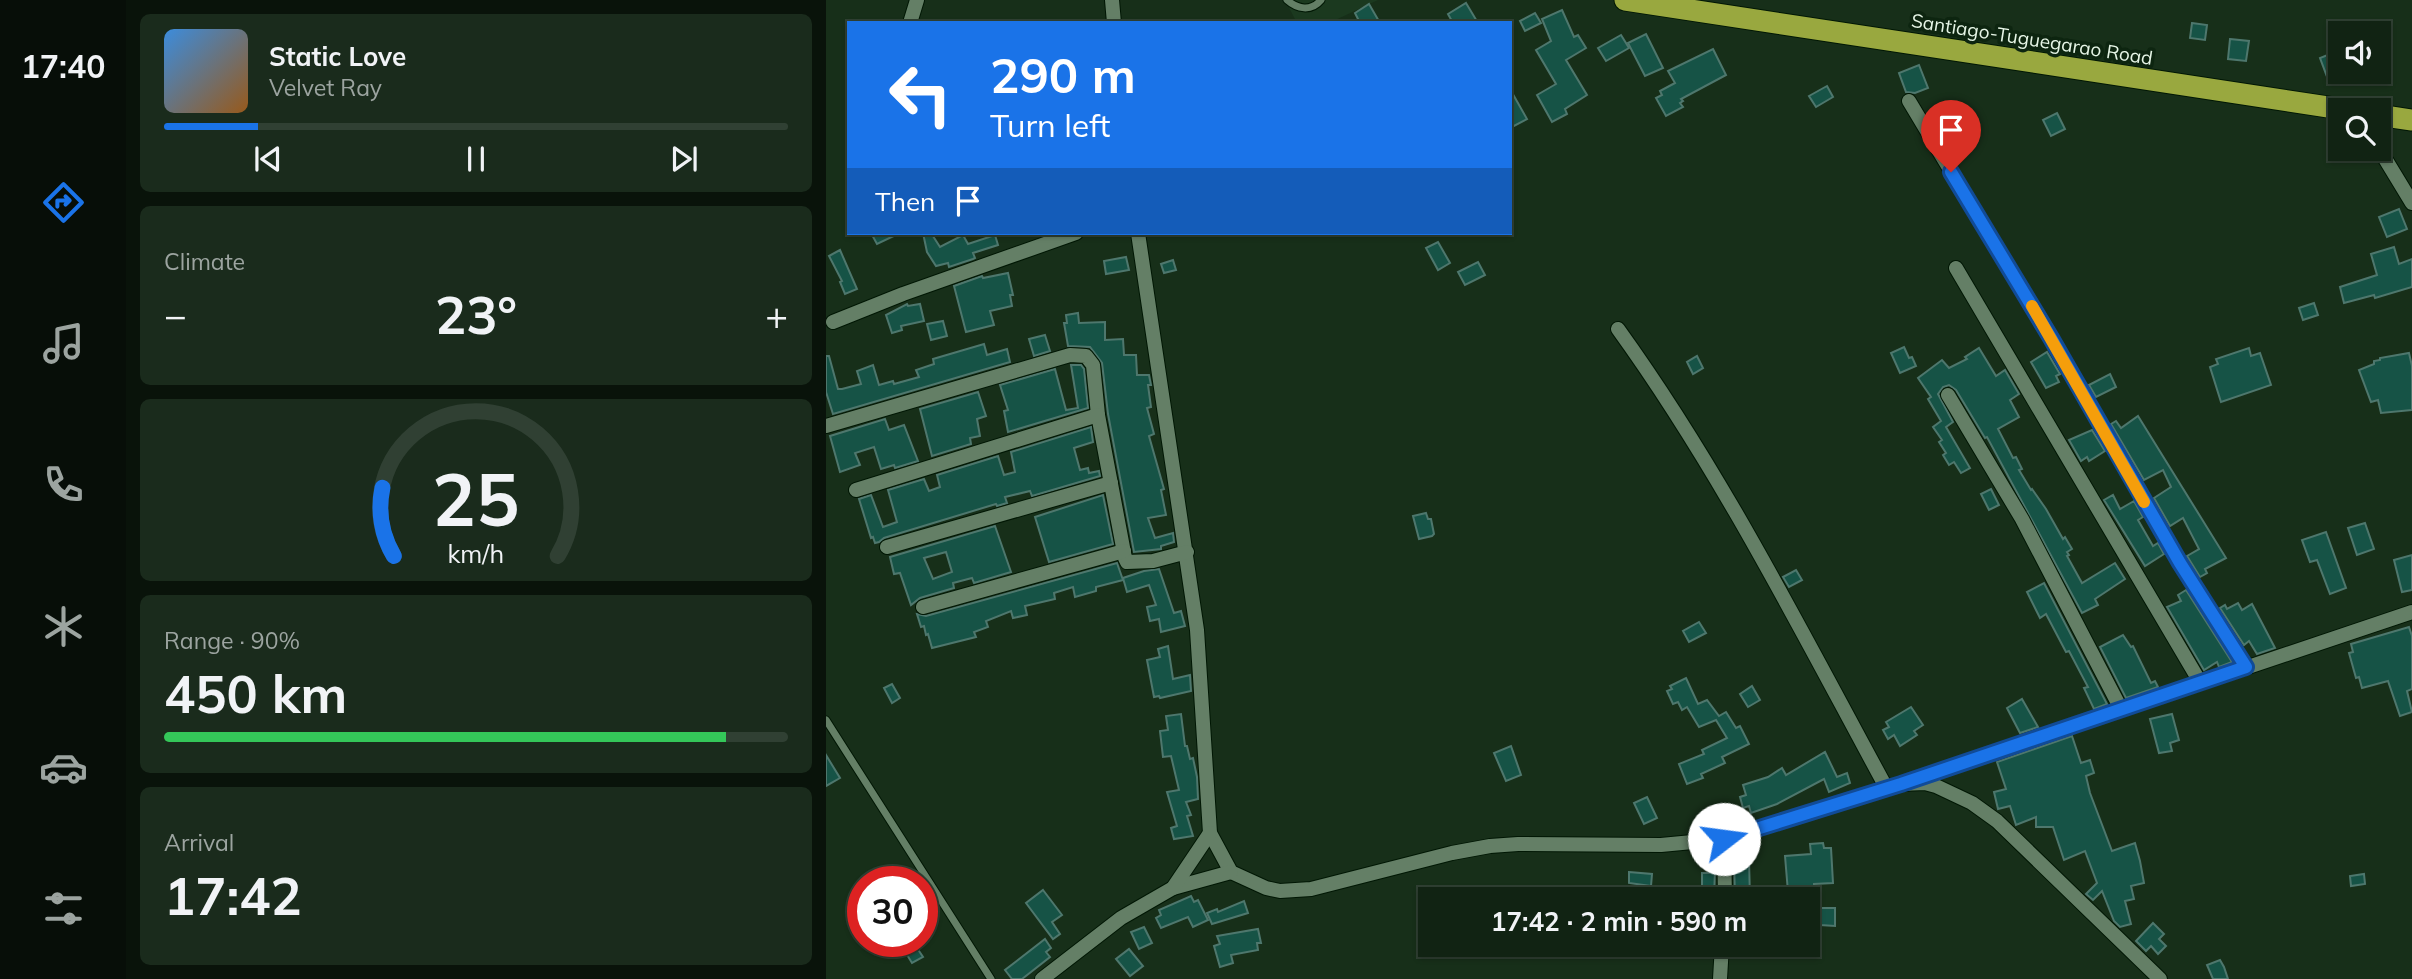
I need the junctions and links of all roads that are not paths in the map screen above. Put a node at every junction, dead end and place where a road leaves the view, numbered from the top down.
1 (917, 0) edge
2 (1112, 0) edge
3 (1287, 0) edge
4 (1321, 0) edge
5 (1625, 0) edge
6 (911, 21) edge
7 (1114, 21) edge
8 (1909, 101) dead end
9 (2328, 107) edge
10 (2391, 117) edge
11 (2412, 120) edge
12 (2386, 161) edge
13 (2412, 203) edge
14 (1070, 235) edge
15 (1138, 235) edge
16 (1955, 268) dead end
17 (834, 322) dead end
18 (1619, 330) dead end
19 (1948, 395) dead end
20 (1098, 415) junction
21 (826, 426) edge
22 (1111, 483) junction
23 (856, 490) dead end
24 (887, 547) dead end
25 (1124, 551) junction
26 (1187, 552) junction
27 (923, 607) dead end
28 (2412, 611) edge
29 (2246, 667) junction
30 (2200, 682) junction
31 (2121, 709) junction
32 (826, 720) edge
33 (1894, 787) junction
34 (1210, 833) junction
35 (1724, 839) junction
36 (1231, 872) junction
37 (1725, 887) edge
38 (1173, 888) junction
39 (1721, 957) edge
40 (991, 979) edge
41 (1042, 979) edge
42 (1720, 979) edge
43 (2160, 979) edge

1 - 6 street
2 - 7 street
3 - 4 lane
5 - 9 highway, Santiago-Tuguegarao Road
8 - 29 street
10 - 11 highway
12 - 13 street
14 - 17 street
15 - 26 street
16 - 30 street
18 - 33 street
19 - 31 street
20 - 21 street
20 - 22 street
20 - 23 street
22 - 24 street
22 - 25 street
25 - 26 street
25 - 27 street
26 - 34 street
28 - 29 street
29 - 30 street
30 - 31 street
31 - 33 street
32 - 40 lane
33 - 35 street
33 - 43 street
34 - 36 street
34 - 38 street
35 - 36 street
35 - 37 street
36 - 38 street
38 - 41 street
39 - 42 street

